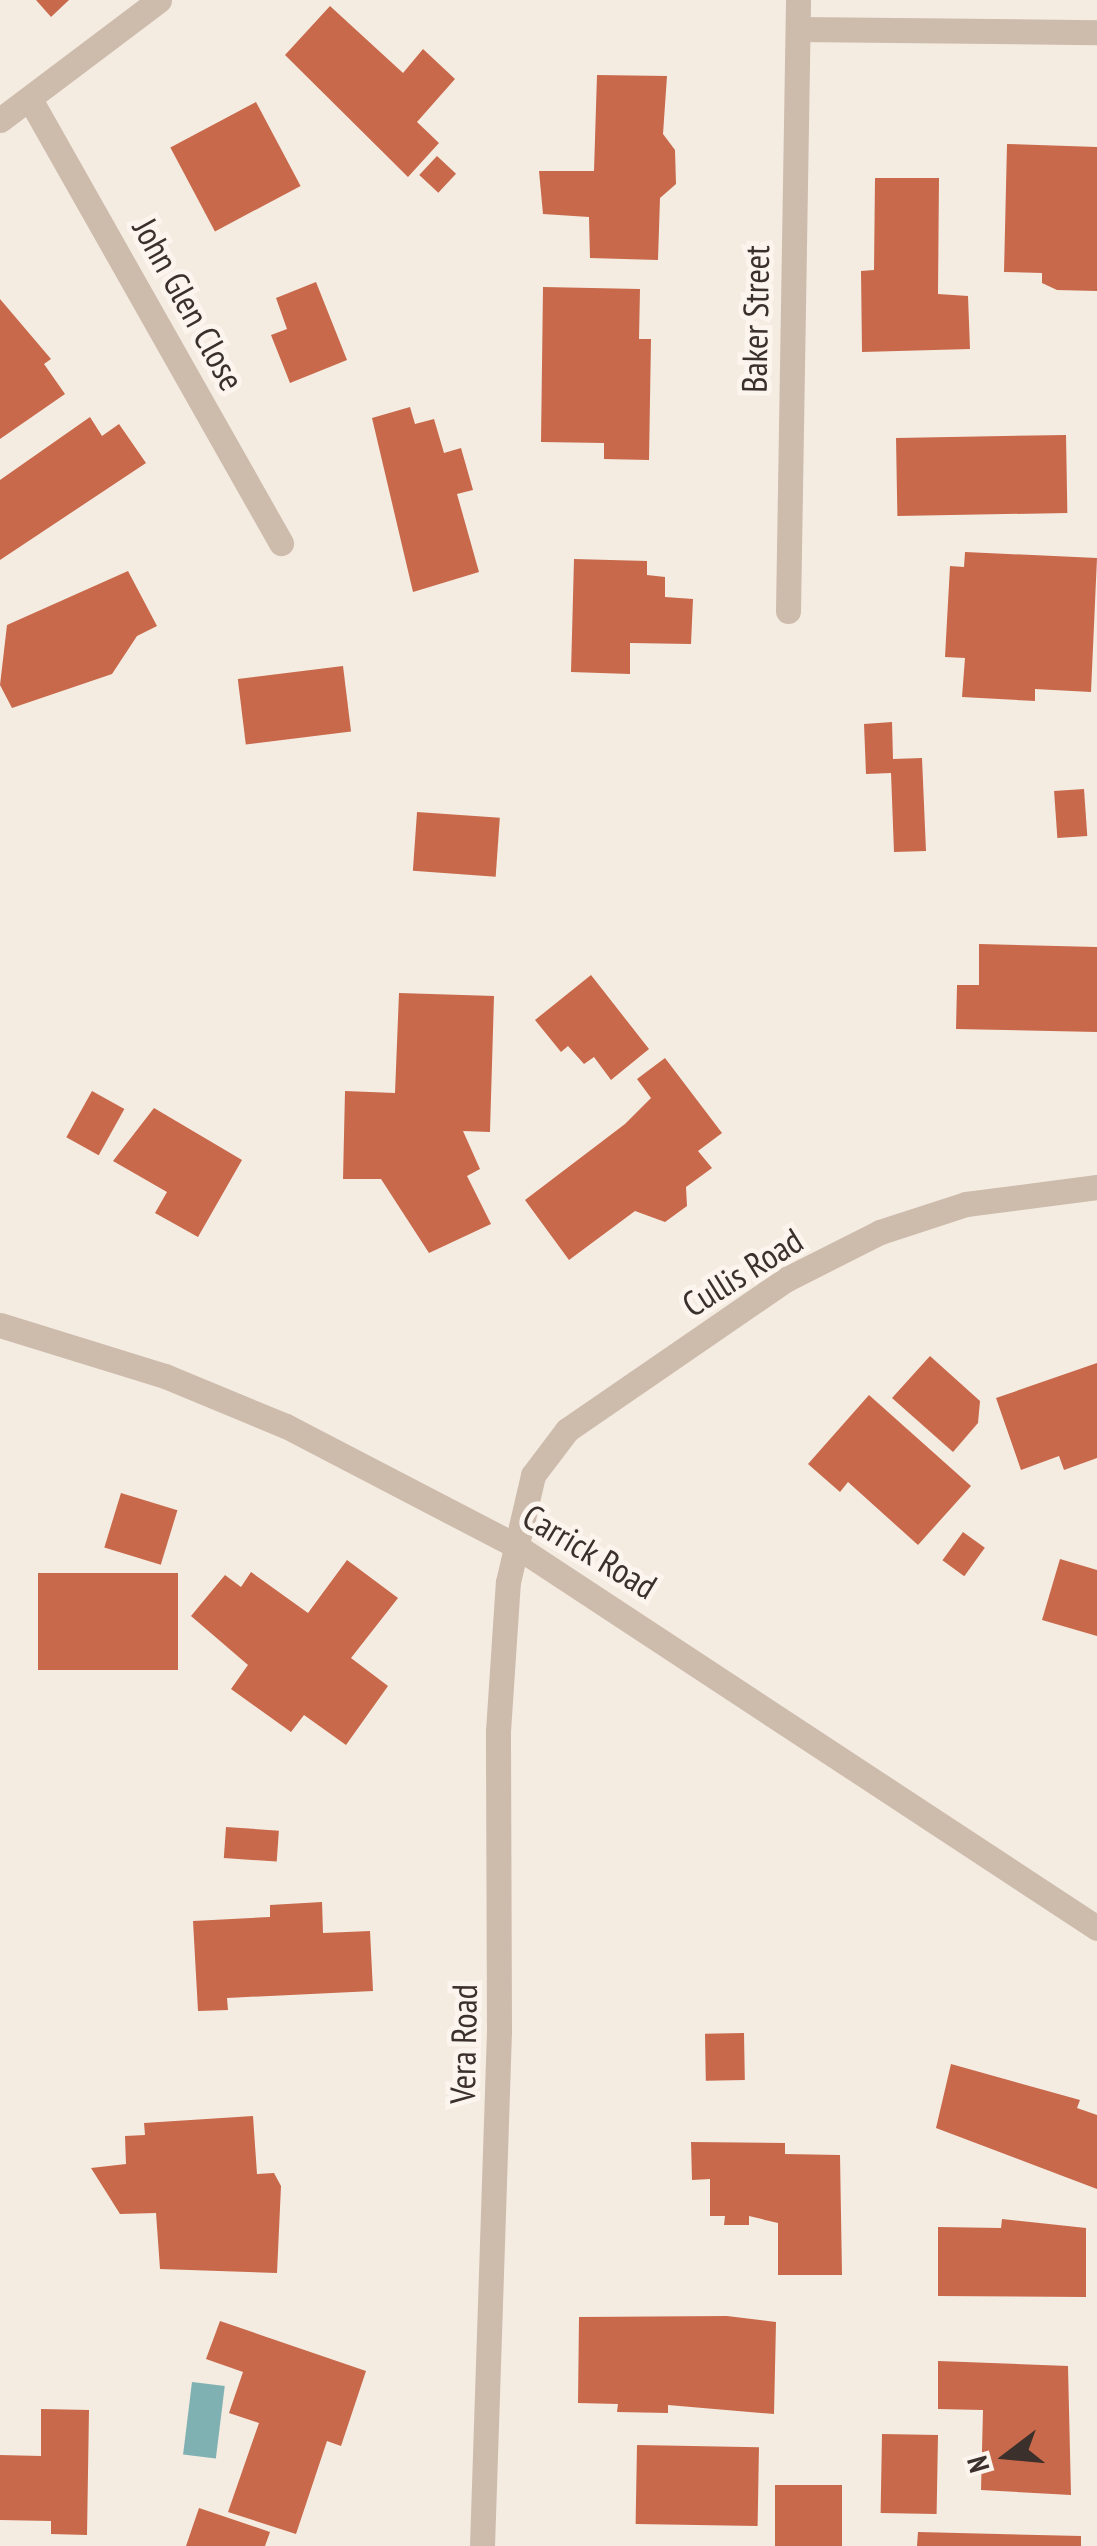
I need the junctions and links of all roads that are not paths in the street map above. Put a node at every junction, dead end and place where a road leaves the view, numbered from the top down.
1 (158, 0) edge
2 (798, 0) edge
3 (798, 29) junction
4 (1097, 32) edge
5 (31, 102) junction
6 (0, 120) edge
7 (281, 543) dead end
8 (788, 611) dead end
9 (1097, 1188) edge
10 (0, 1326) edge
11 (513, 1544) junction
12 (1097, 1928) edge
13 (482, 2546) edge

1 - 5 street
2 - 3 street, Baker Street
3 - 4 street
3 - 8 street, Baker Street
5 - 6 street
5 - 7 street, John Glen Close
9 - 11 street, Cullis Road
10 - 11 street, Carrick Road
11 - 12 street, Carrick Road
11 - 13 street, Vera Road

